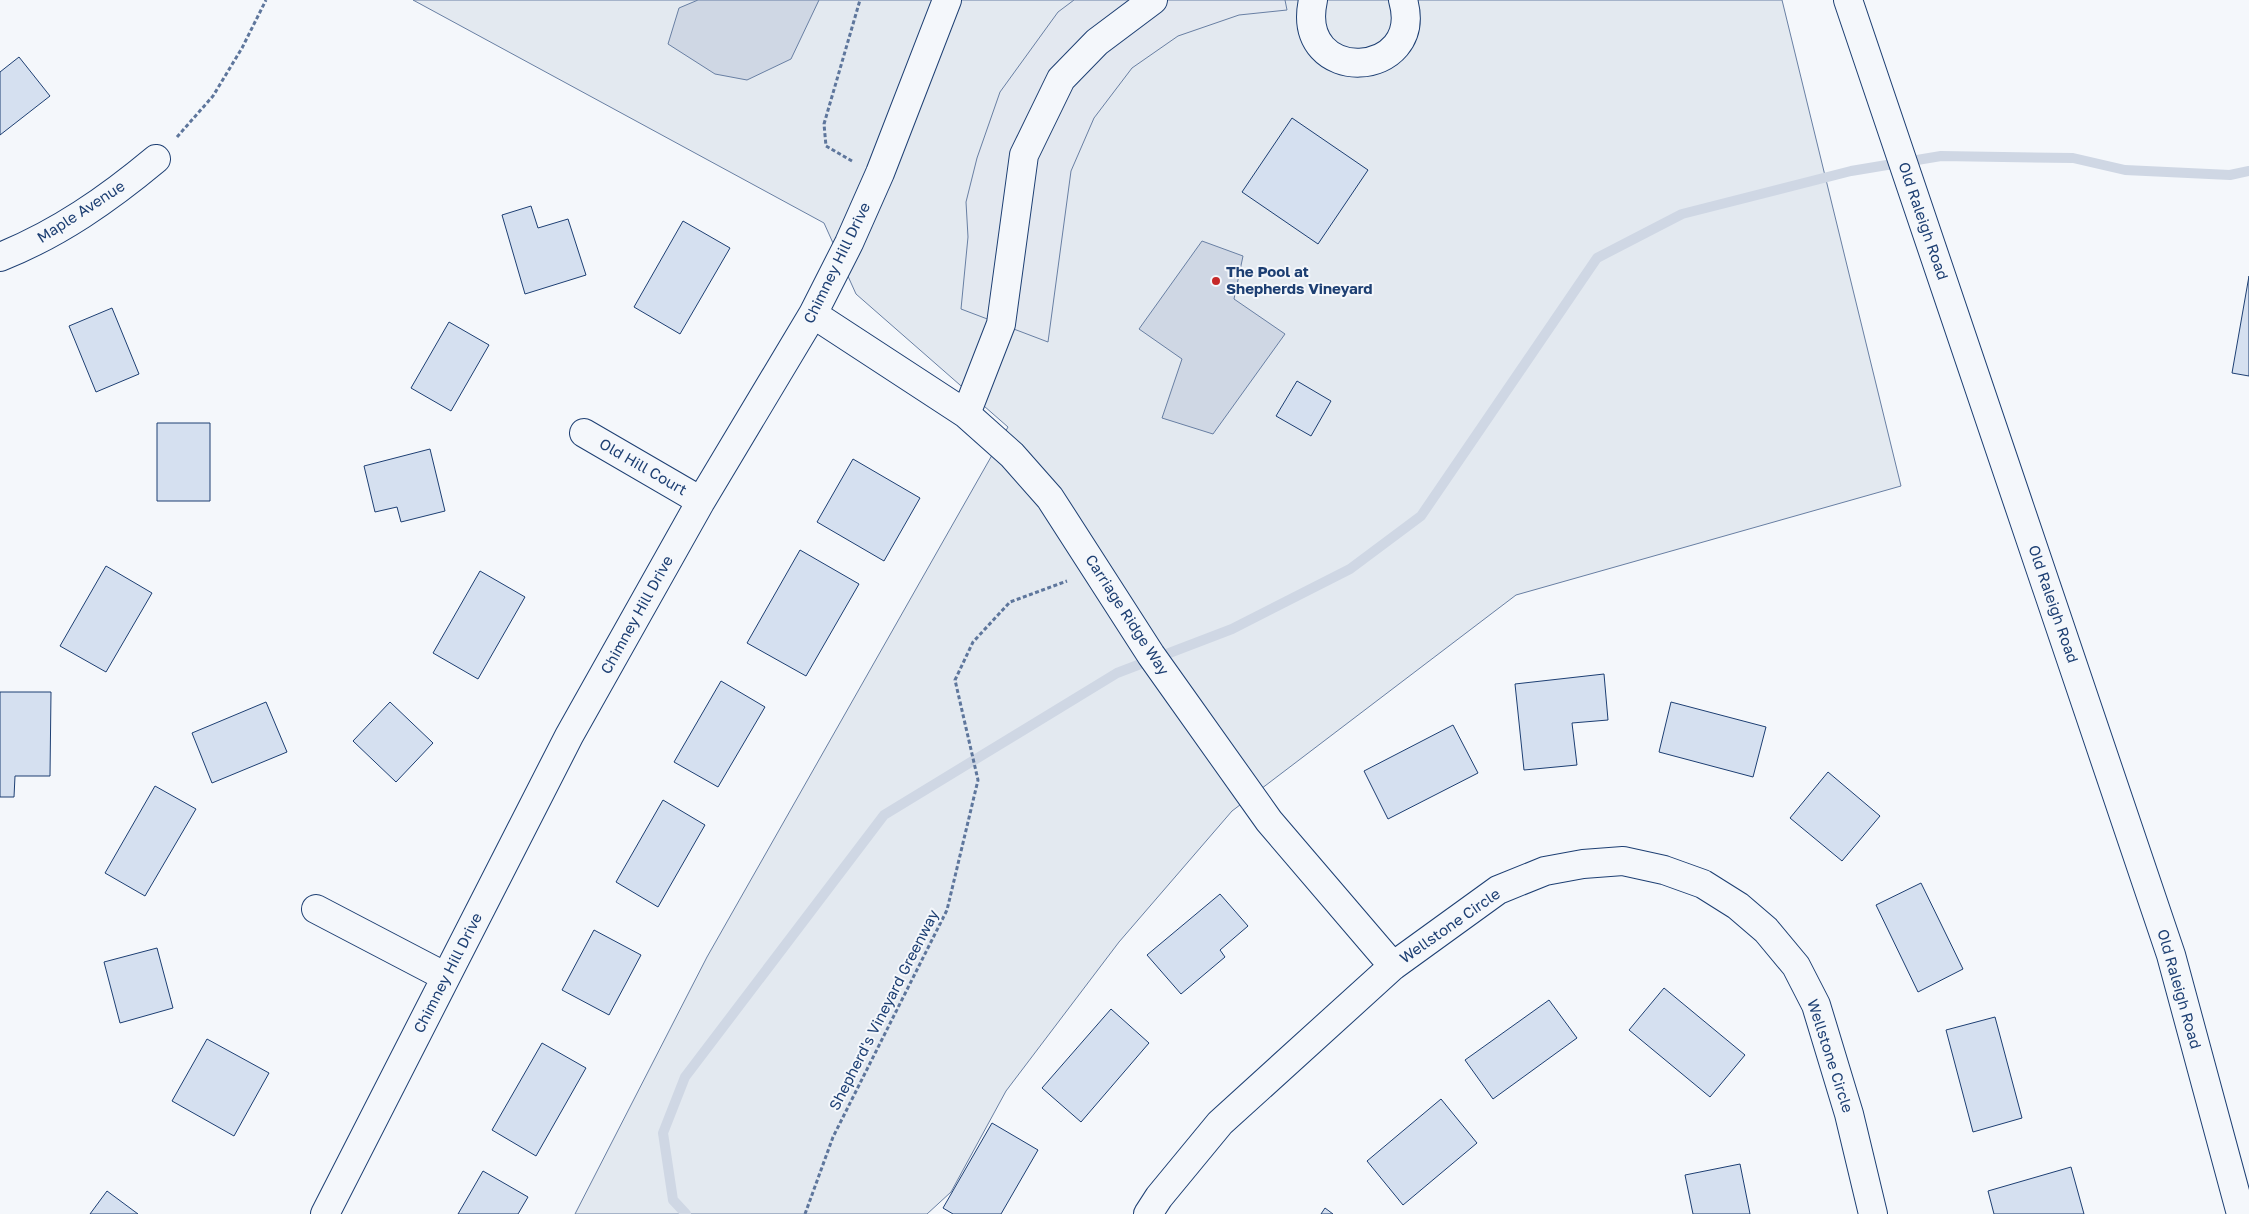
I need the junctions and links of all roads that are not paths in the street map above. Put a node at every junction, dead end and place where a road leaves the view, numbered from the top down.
1 (1153, 0) edge
2 (1313, 0) edge
3 (1403, 0) edge
4 (1848, 0) edge
5 (949, 5) edge
6 (156, 159) road end
7 (0, 257) edge
8 (813, 314) junction
9 (966, 414) junction
10 (584, 433) dead end
11 (701, 501) junction
12 (316, 909) dead end
13 (1393, 966) junction
14 (446, 977) junction
15 (325, 1214) edge
16 (1148, 1214) edge
17 (1873, 1214) edge
18 (2241, 1214) edge

1 - 9 street
2 - 3 street
4 - 18 street, Old Raleigh Road
5 - 8 street, Chimney Hill Drive
6 - 7 street, Maple Avenue
8 - 9 street, Carriage Ridge Way
8 - 11 street, Chimney Hill Drive
9 - 13 street, Carriage Ridge Way
10 - 11 street, Old Hill Court
11 - 14 street, Chimney Hill Drive
12 - 14 street
13 - 16 street, Wellstone Circle
13 - 17 street, Wellstone Circle
14 - 15 street, Chimney Hill Drive

